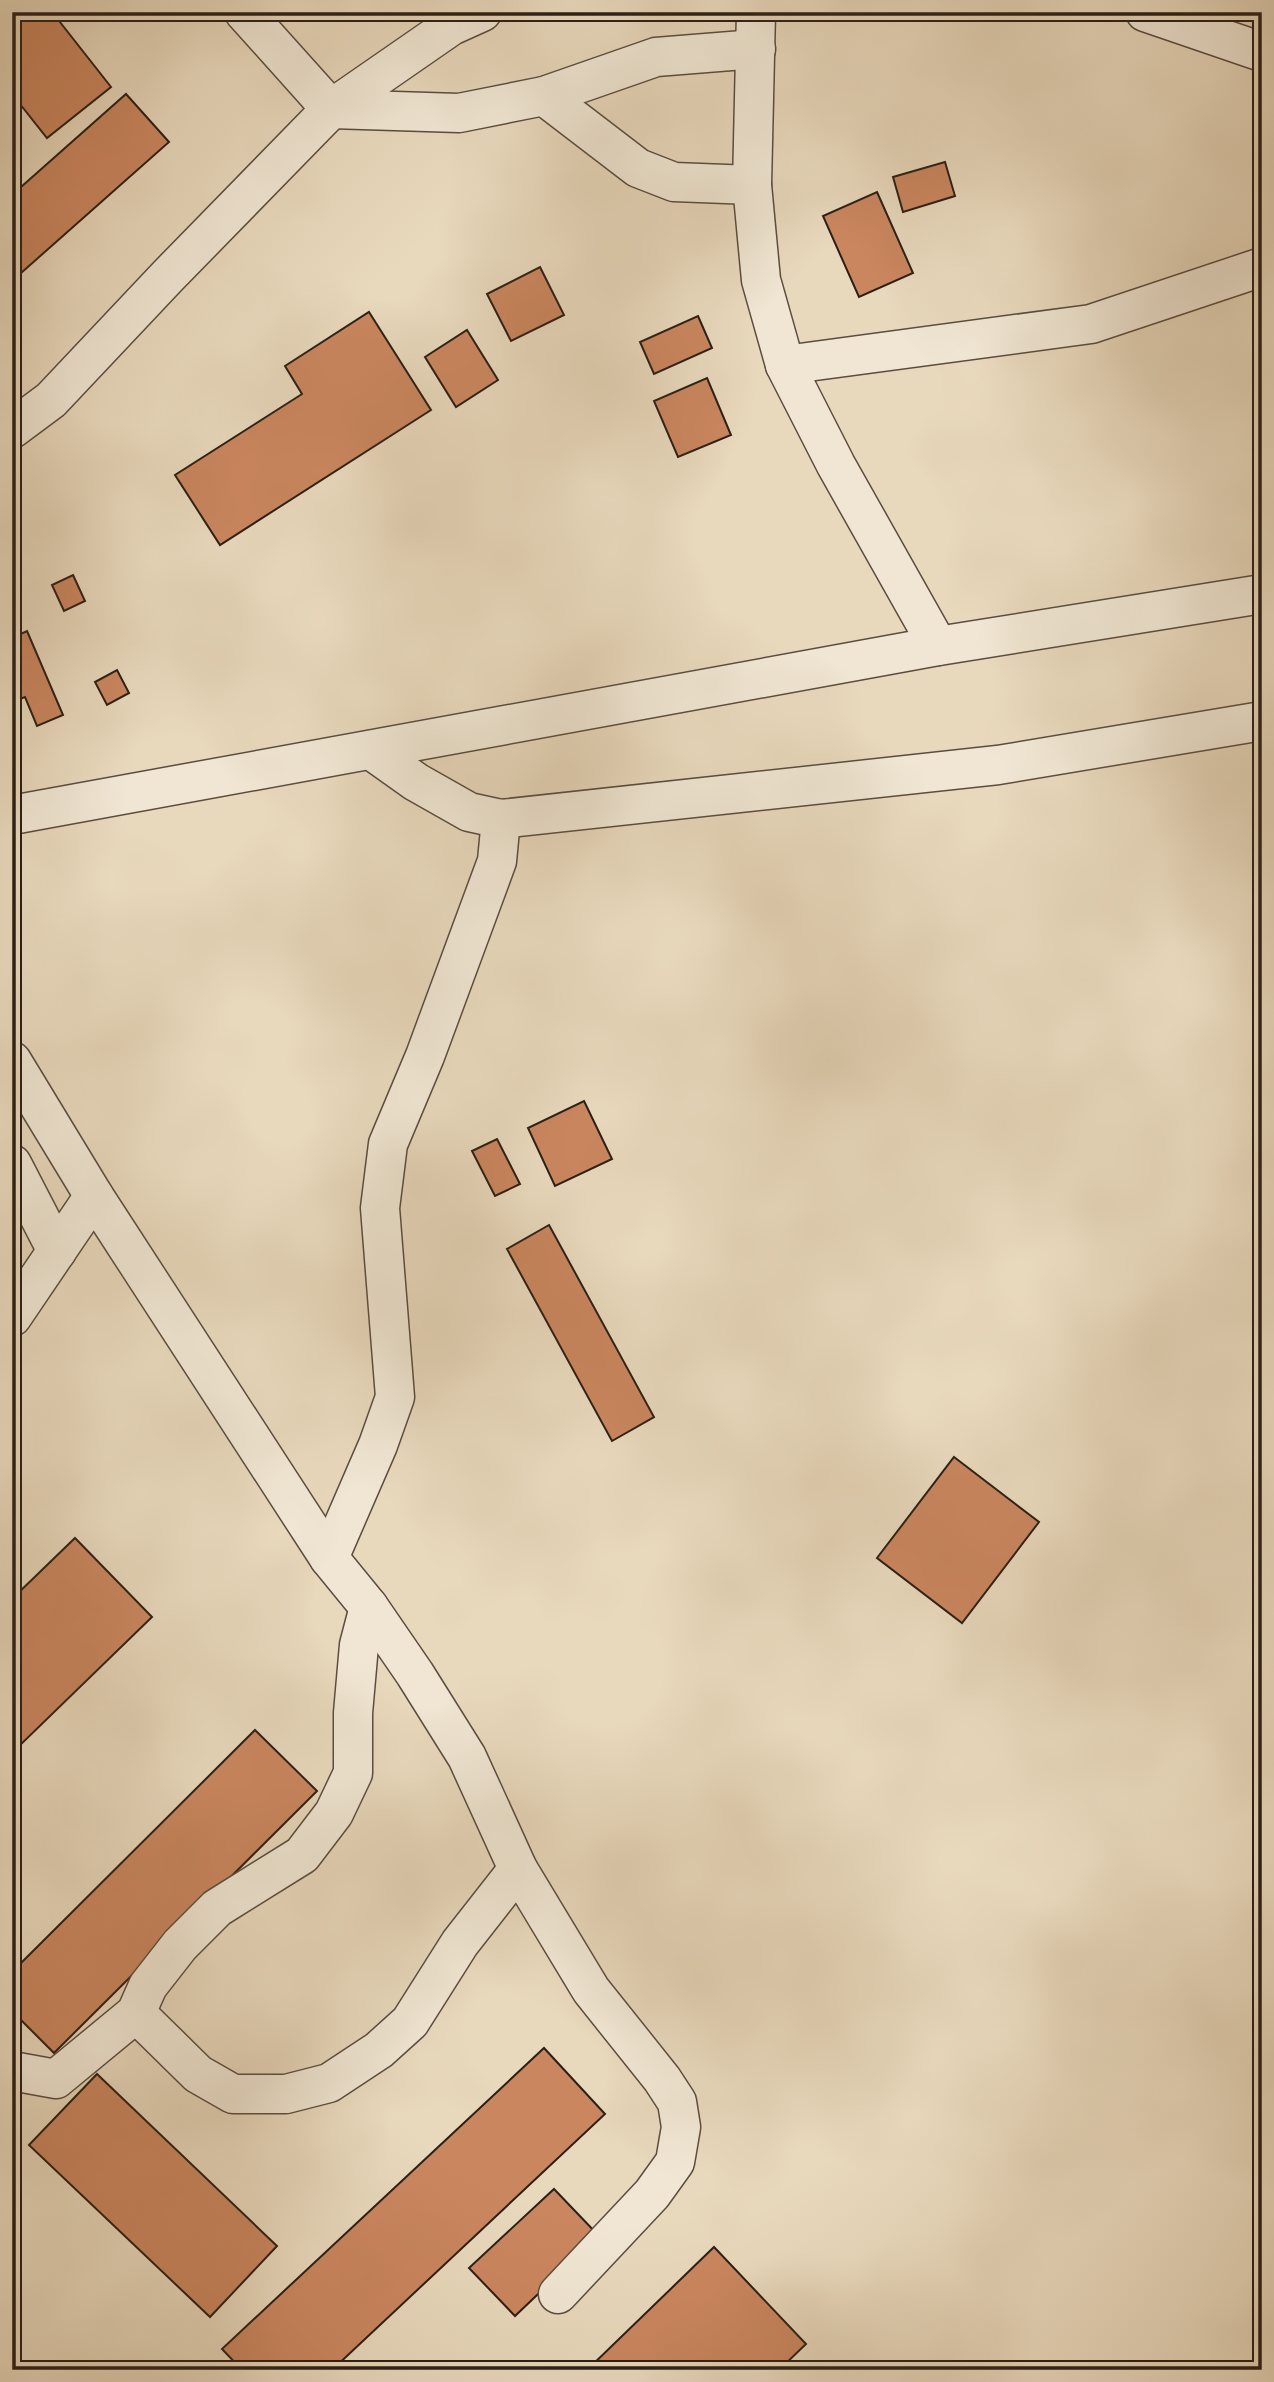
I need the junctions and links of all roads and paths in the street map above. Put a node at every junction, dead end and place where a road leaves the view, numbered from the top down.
1 (244, 12) edge
2 (482, 12) edge
3 (1145, 12) edge
4 (756, 31) edge
5 (1262, 52) edge
6 (544, 96) junction
7 (331, 109) junction
8 (752, 185) junction
9 (1262, 267) edge
10 (785, 365) junction
11 (12, 429) edge
12 (1262, 594) edge
13 (938, 646) junction
14 (1262, 722) edge
15 (371, 750) junction
16 (12, 815) edge
17 (501, 819) junction
18 (17, 1088) edge
19 (12, 1164) edge
20 (94, 1196) junction
21 (57, 1251) junction
22 (12, 1317) edge
23 (329, 1558) junction
24 (369, 1607) junction
25 (518, 1869) junction
26 (136, 2013) junction
27 (12, 2071) edge
28 (558, 2294) dead end

1 - 7 street
2 - 7 street
3 - 5 street
4 - 6 street
4 - 8 street
6 - 7 street
6 - 8 street
7 - 11 street
8 - 10 street
9 - 10 street
10 - 13 street
12 - 13 street
13 - 15 street
14 - 17 street
15 - 16 street
15 - 17 street
17 - 23 street
18 - 20 street
19 - 21 street
20 - 21 street
20 - 23 street
21 - 22 street
23 - 24 street
24 - 25 street
24 - 26 street
25 - 26 street
25 - 28 street
26 - 27 street

